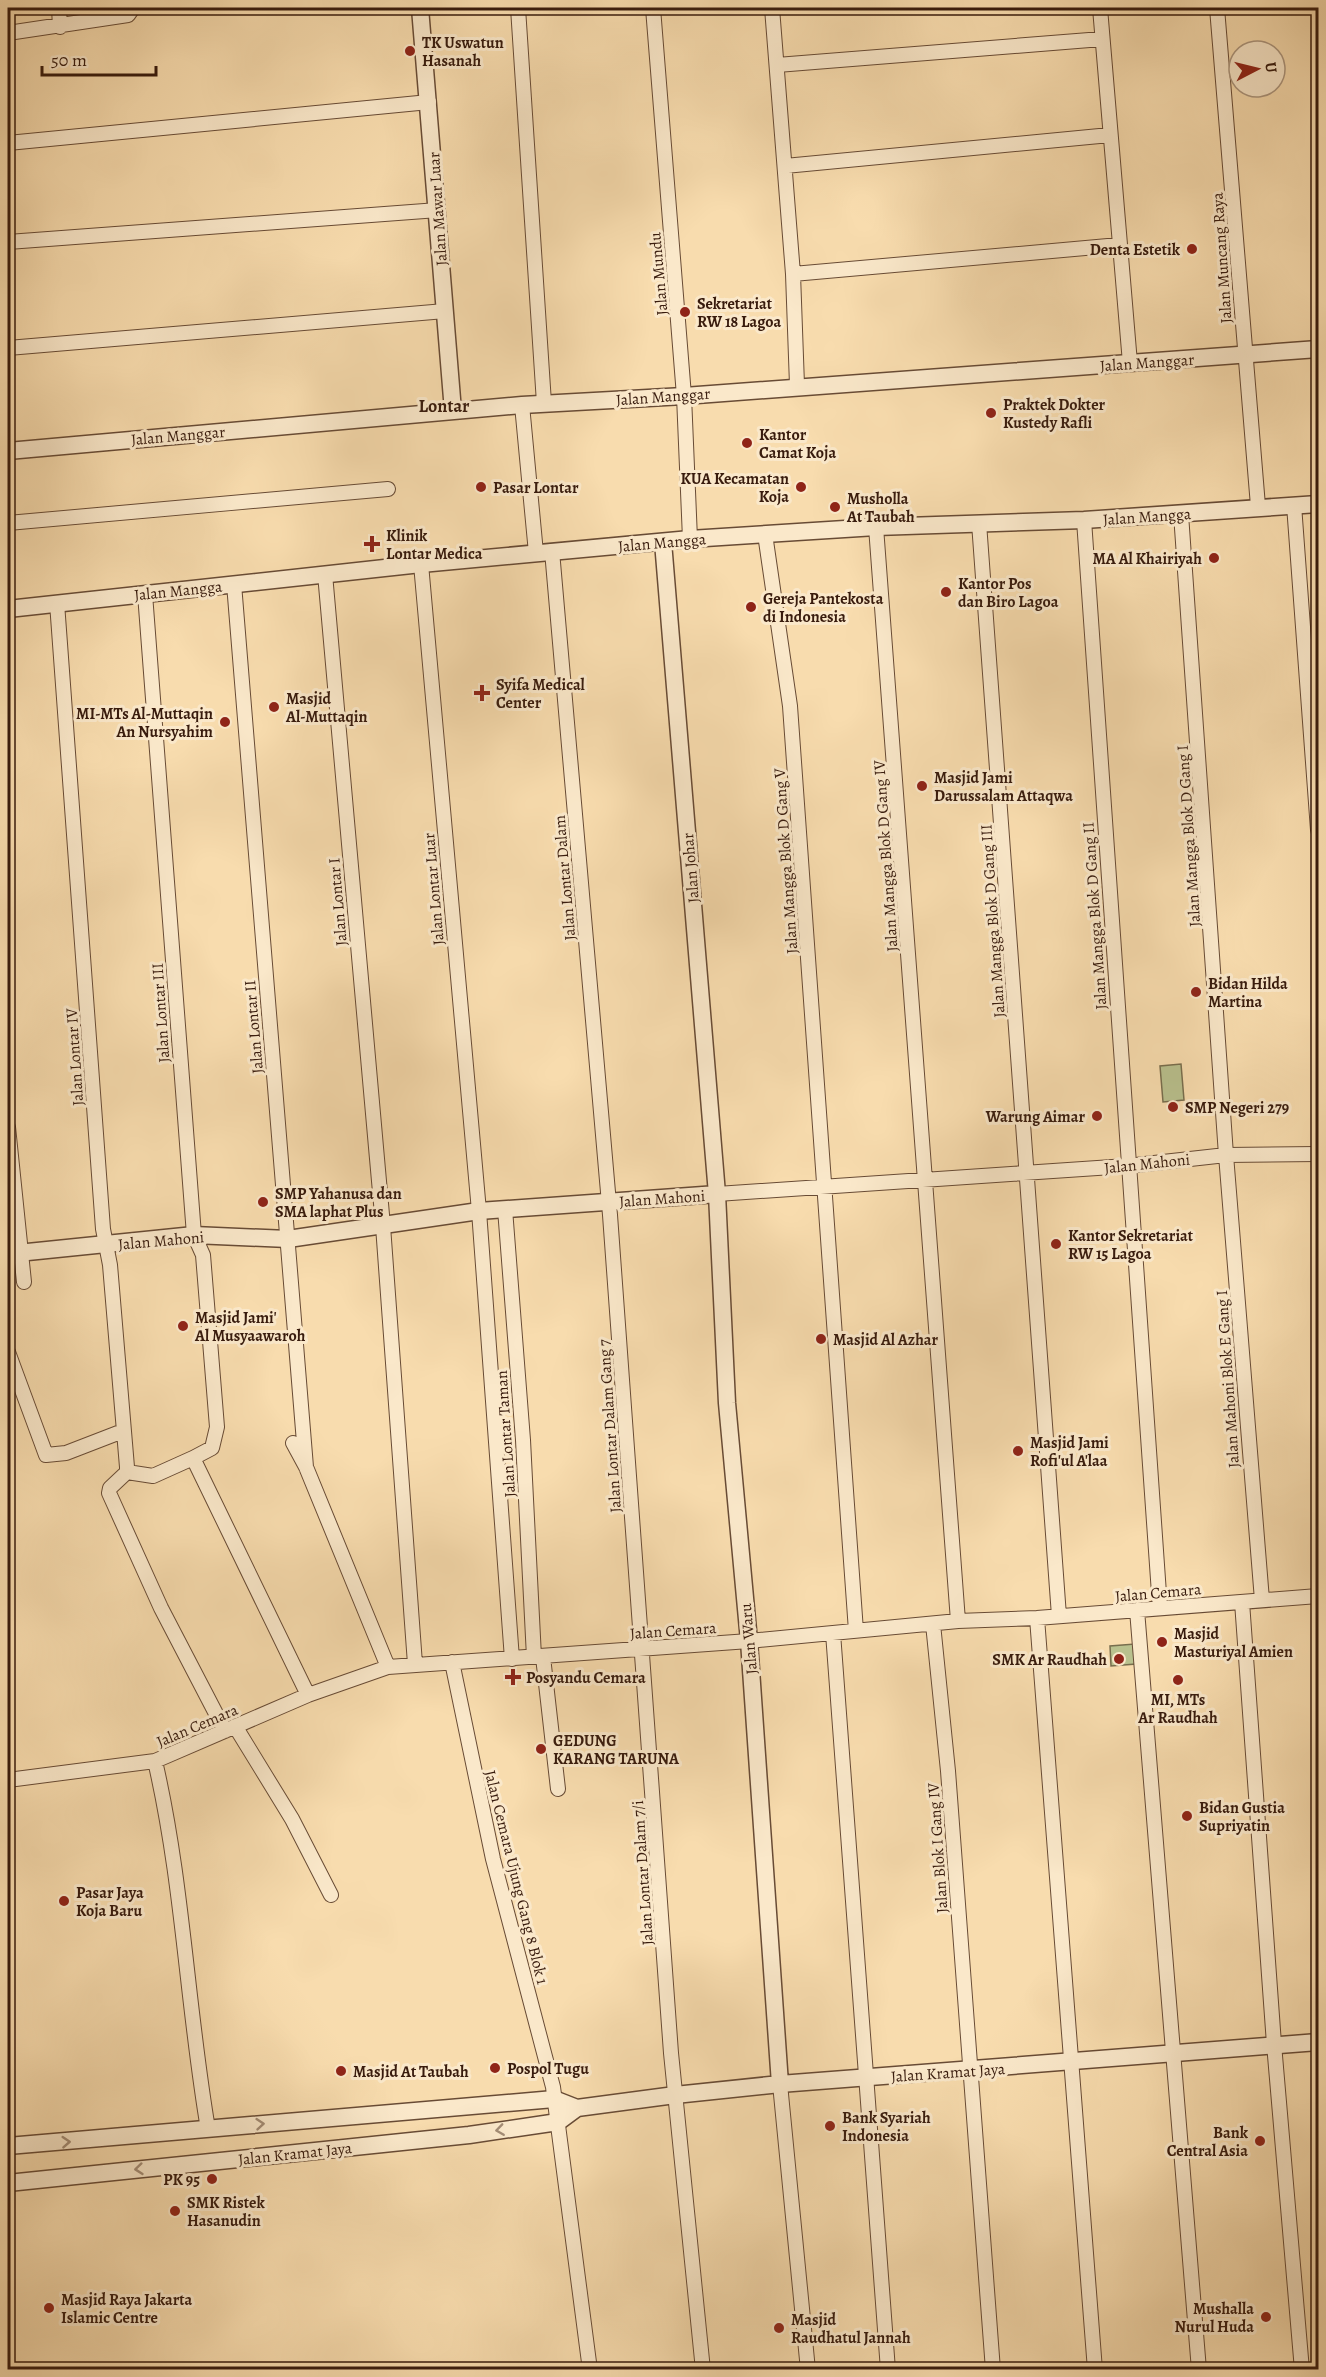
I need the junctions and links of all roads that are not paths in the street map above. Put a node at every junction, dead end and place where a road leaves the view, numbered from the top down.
1 (59, 8) edge
2 (132, 8) edge
3 (420, 8) edge
4 (518, 8) edge
5 (652, 8) edge
6 (772, 8) edge
7 (1100, 8) edge
8 (1217, 8) edge
9 (60, 27) junction
10 (8, 33) edge
11 (1102, 39) junction
12 (777, 65) junction
13 (429, 102) junction
14 (1110, 135) junction
15 (8, 143) edge
16 (784, 166) junction
17 (438, 210) junction
18 (8, 242) edge
19 (1119, 245) junction
20 (793, 274) junction
21 (445, 310) junction
22 (8, 348) edge
23 (1318, 349) edge
24 (1245, 354) junction
25 (1130, 363) junction
26 (797, 385) junction
27 (684, 396) junction
28 (544, 403) junction
29 (522, 405) junction
30 (453, 411) junction
31 (8, 451) edge
32 (388, 489) dead end
33 (1318, 504) edge
34 (1294, 505) junction
35 (1258, 506) junction
36 (1181, 514) junction
37 (1084, 520) junction
38 (8, 523) edge
39 (979, 523) junction
40 (876, 528) junction
41 (765, 534) junction
42 (690, 539) junction
43 (663, 542) junction
44 (544, 552) junction
45 (421, 564) junction
46 (326, 574) junction
47 (234, 584) junction
48 (145, 594) junction
49 (57, 603) junction
50 (8, 609) edge
51 (1318, 830) edge
52 (8, 1127) edge
53 (1318, 1154) edge
54 (1226, 1155) junction
55 (1127, 1166) junction
56 (1027, 1173) junction
57 (924, 1181) junction
58 (822, 1188) junction
59 (717, 1194) junction
60 (609, 1202) junction
61 (506, 1209) junction
62 (479, 1211) junction
63 (383, 1226) junction
64 (194, 1235) junction
65 (288, 1239) junction
66 (106, 1245) junction
67 (14, 1254) edge
68 (24, 1282) dead end
69 (8, 1352) edge
70 (123, 1431) junction
71 (292, 1443) dead end
72 (193, 1458) junction
73 (306, 1467) junction
74 (127, 1472) junction
75 (1318, 1596) edge
76 (1262, 1600) junction
77 (1242, 1605) junction
78 (1160, 1608) junction
79 (1137, 1610) junction
80 (1059, 1616) junction
81 (958, 1621) junction
82 (933, 1624) junction
83 (1038, 1625) junction
84 (855, 1631) junction
85 (833, 1633) junction
86 (748, 1641) junction
87 (642, 1649) junction
88 (538, 1657) junction
89 (512, 1659) junction
90 (452, 1662) junction
91 (414, 1664) junction
92 (388, 1667) junction
93 (308, 1695) junction
94 (230, 1728) junction
95 (156, 1761) junction
96 (8, 1780) edge
97 (558, 1789) dead end
98 (331, 1895) dead end
99 (1318, 2042) edge
100 (1274, 2044) junction
101 (1173, 2054) junction
102 (1072, 2063) junction
103 (970, 2070) junction
104 (865, 2077) junction
105 (780, 2084) junction
106 (675, 2095) junction
107 (554, 2099) junction
108 (577, 2108) junction
109 (558, 2122) junction
110 (208, 2129) junction
111 (8, 2146) edge
112 (8, 2183) edge
113 (590, 2370) edge
114 (703, 2370) edge
115 (808, 2370) edge
116 (888, 2370) edge
117 (993, 2370) edge
118 (1095, 2370) edge
119 (1199, 2370) edge
120 (1302, 2370) edge

1 - 9 street
2 - 9 street
3 - 13 street, Jalan Mawar Luar
4 - 28 street
5 - 27 street, Jalan Mundu
6 - 12 street
7 - 11 street
8 - 24 street, Jalan Muncang Raya
9 - 10 street
11 - 12 street
11 - 14 street
12 - 16 street
13 - 15 street
13 - 17 street, Jalan Mawar Luar
14 - 16 street
14 - 19 street
16 - 20 street
17 - 18 street
17 - 21 street, Jalan Mawar Luar
19 - 20 street
19 - 25 street
20 - 26 street
21 - 22 street
21 - 30 street, Jalan Mawar Luar
23 - 24 street, Jalan Manggar
24 - 25 street, Jalan Manggar
24 - 35 street, Jalan Muncang Raya
25 - 26 street, Jalan Manggar
26 - 27 street, Jalan Manggar
27 - 28 street, Jalan Manggar
27 - 42 street, Jalan Mundu
28 - 29 street, Jalan Manggar
29 - 30 street, Jalan Manggar
29 - 44 street, Jalan Lontar Dalam
30 - 31 street, Jalan Manggar
32 - 38 street
33 - 34 street, Jalan Mangga
34 - 35 street, Jalan Mangga
34 - 51 street
35 - 36 street, Jalan Mangga
36 - 37 street, Jalan Mangga
36 - 54 street, Jalan Mangga Blok D Gang I
37 - 39 street, Jalan Mangga
37 - 55 street, Jalan Mangga Blok D Gang II
39 - 40 street, Jalan Mangga
39 - 56 street, Jalan Mangga Blok D Gang III
40 - 41 street, Jalan Mangga
40 - 57 street, Jalan Mangga Blok D Gang IV
41 - 42 street, Jalan Mangga
41 - 58 street, Jalan Mangga Blok D Gang V
42 - 43 street, Jalan Mangga
43 - 44 street, Jalan Mangga
43 - 59 street, Jalan Johar
44 - 45 street, Jalan Mangga
44 - 60 street, Jalan Lontar Dalam
45 - 46 street, Jalan Mangga
45 - 62 street, Jalan Lontar Luar
46 - 47 street, Jalan Mangga
46 - 63 street, Jalan Lontar I
47 - 48 street, Jalan Mangga
47 - 65 street, Jalan Lontar II
48 - 49 street, Jalan Mangga
48 - 64 street, Jalan Lontar III
49 - 50 street, Jalan Mangga
49 - 66 street, Jalan Lontar IV
52 - 67 street
53 - 54 street, Jalan Mahoni
54 - 55 street, Jalan Mahoni
54 - 76 street, Jalan Mahoni Blok E Gang I
55 - 56 street, Jalan Mahoni
55 - 78 street, Jalan Mangga Blok D Gang II
56 - 57 street, Jalan Mahoni
56 - 80 street, Jalan Mangga Blok D Gang III
57 - 58 street, Jalan Mahoni
57 - 81 street, Jalan Mangga Blok D Gang IV
58 - 59 street, Jalan Mahoni
58 - 84 street, Jalan Mangga Blok D Gang V
59 - 60 street, Jalan Mahoni
59 - 86 street, Jalan Waru
60 - 61 street, Jalan Mahoni
60 - 87 street, Jalan Lontar Dalam Gang 7
61 - 62 street, Jalan Mahoni
61 - 88 street, Jalan Lontar Taman
62 - 63 street, Jalan Mahoni
62 - 89 street, Jalan Lontar Taman
63 - 65 street, Jalan Mahoni
63 - 91 street, Jalan Lontar I
64 - 65 street, Jalan Mahoni
64 - 66 street, Jalan Mahoni
64 - 72 street, Jalan Lontar III
65 - 73 street, Jalan Lontar II
66 - 67 street, Jalan Mahoni
66 - 70 street, Jalan Lontar IV
67 - 68 street
69 - 70 street
70 - 74 street, Jalan Lontar IV
71 - 73 street
72 - 74 street
72 - 93 street
73 - 92 street
74 - 94 street
75 - 76 street, Jalan Cemara
76 - 77 street, Jalan Cemara
77 - 78 street, Jalan Cemara
77 - 100 street
78 - 79 street, Jalan Cemara
79 - 80 street, Jalan Cemara
79 - 101 street
80 - 83 street, Jalan Cemara
81 - 82 street, Jalan Cemara
81 - 83 street, Jalan Cemara
82 - 84 street, Jalan Cemara
82 - 103 street, Jalan Blok I Gang IV
83 - 102 street
84 - 85 street, Jalan Cemara
85 - 86 street, Jalan Cemara
85 - 104 street
86 - 87 street, Jalan Cemara
86 - 105 street, Jalan Waru
87 - 88 street, Jalan Cemara
87 - 106 street, Jalan Lontar Dalam 7/i
88 - 89 street, Jalan Cemara
88 - 97 street, Jalan Lontar Taman
89 - 90 street, Jalan Cemara
90 - 91 street, Jalan Cemara
90 - 107 street, Jalan Cemara Ujung Gang 8 Blok 1
91 - 92 street, Jalan Cemara
92 - 93 street, Jalan Cemara
93 - 94 street, Jalan Cemara
94 - 95 street, Jalan Cemara
94 - 98 street
95 - 96 street, Jalan Cemara
95 - 110 street
99 - 100 street, Jalan Kramat Jaya
100 - 101 street, Jalan Kramat Jaya
100 - 120 street
101 - 102 street, Jalan Kramat Jaya
101 - 119 street
102 - 103 street, Jalan Kramat Jaya
102 - 118 street
103 - 104 street, Jalan Kramat Jaya
103 - 117 street, Jalan Blok I Gang IV
104 - 105 street, Jalan Kramat Jaya
104 - 116 street
105 - 106 street, Jalan Kramat Jaya
105 - 115 street
106 - 108 street, Jalan Kramat Jaya
106 - 114 street, Jalan Lontar Dalam 7/i
107 - 108 street, Jalan Kramat Jaya
107 - 109 street, Jalan Cemara Ujung Gang 8 Blok 1
110 -> 107 street, Jalan Kramat Jaya
108 - 109 street, Jalan Kramat Jaya
109 -> 112 street, Jalan Kramat Jaya
109 - 113 street, Jalan Cemara Ujung Gang 8 Blok 1
111 -> 110 street, Jalan Kramat Jaya

